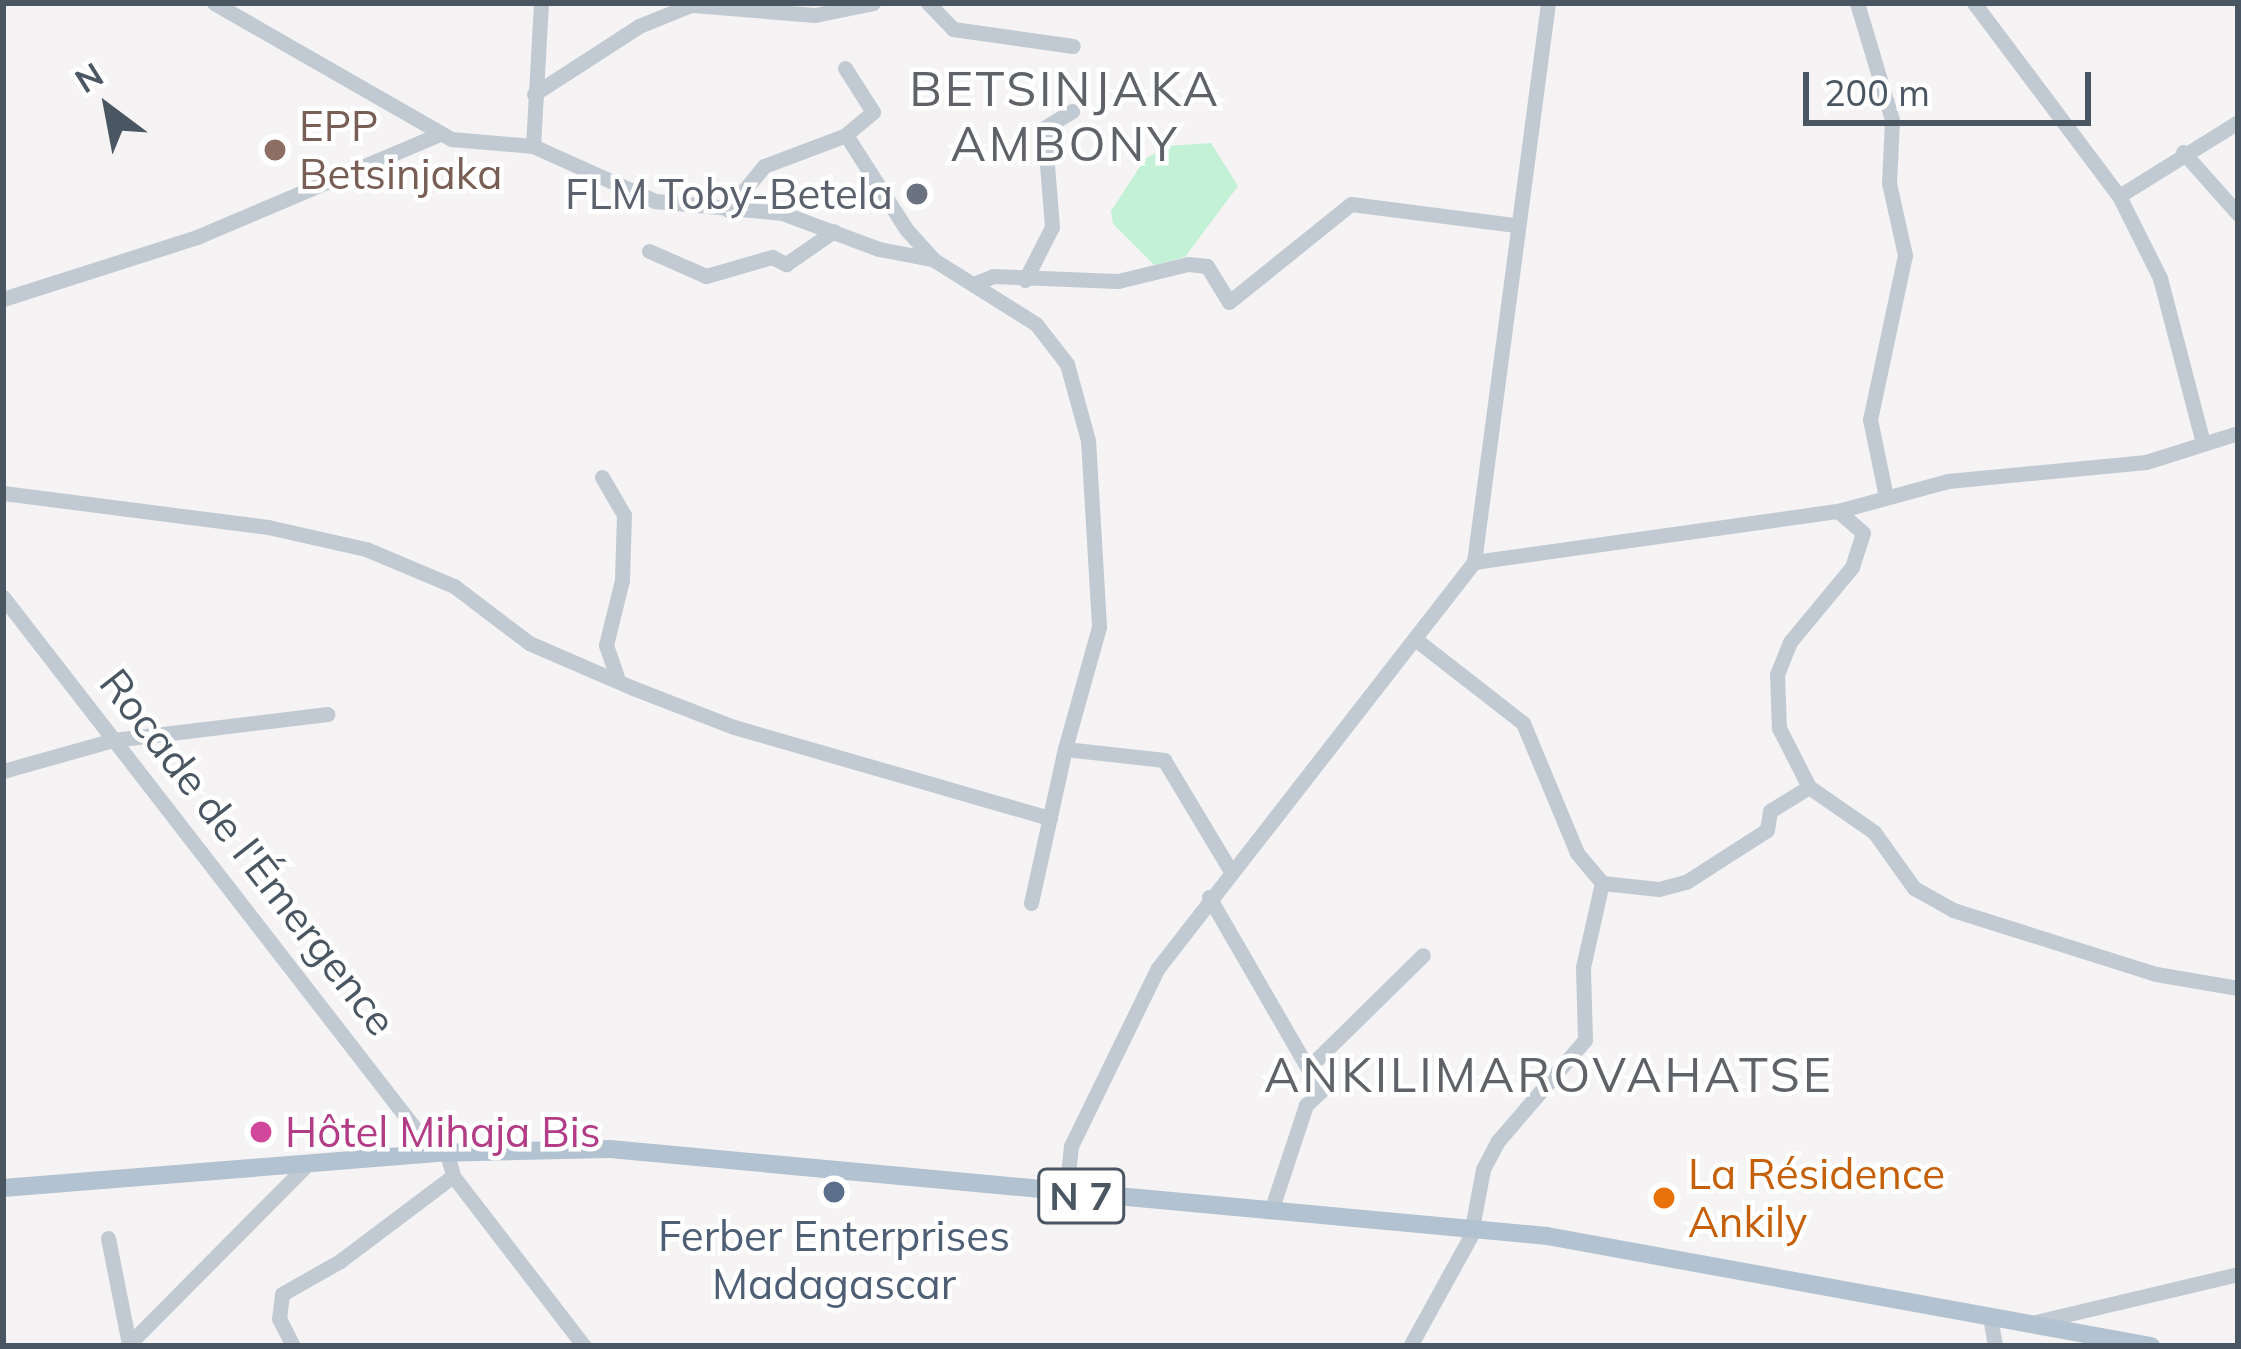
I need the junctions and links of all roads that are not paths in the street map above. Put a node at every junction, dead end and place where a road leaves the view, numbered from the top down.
1 (214, 3) edge
2 (541, 3) edge
3 (873, 3) edge
4 (928, 3) edge
5 (1548, 3) edge
6 (1858, 3) edge
7 (1974, 3) edge
8 (694, 4) edge
9 (1073, 46) dead end
10 (845, 68) dead end
11 (534, 94) junction
12 (1072, 110) dead end
13 (2238, 122) edge
14 (440, 134) junction
15 (846, 135) junction
16 (533, 146) junction
17 (2182, 152) junction
18 (2119, 196) junction
19 (728, 210) junction
20 (2238, 214) edge
21 (1516, 225) junction
22 (834, 231) junction
23 (649, 251) dead end
24 (934, 260) junction
25 (1025, 280) junction
26 (976, 284) junction
27 (3, 298) edge
28 (2238, 433) edge
29 (2204, 443) junction
30 (602, 477) dead end
31 (3, 493) edge
32 (1886, 497) junction
33 (1838, 511) junction
34 (1474, 562) junction
35 (3, 597) edge
36 (1415, 639) junction
37 (617, 677) junction
38 (327, 714) dead end
39 (113, 740) junction
40 (1065, 749) junction
41 (3, 771) edge
42 (1808, 787) junction
43 (1050, 818) junction
44 (1229, 868) junction
45 (1602, 883) junction
46 (1209, 897) junction
47 (1030, 903) dead end
48 (1423, 956) dead end
49 (2238, 988) edge
50 (1308, 1068) junction
51 (440, 1153) junction
52 (307, 1166) junction
53 (453, 1176) junction
54 (3, 1188) edge
55 (1066, 1194) junction
56 (1271, 1211) junction
57 (1473, 1229) junction
58 (108, 1238) dead end
59 (2238, 1274) edge
60 (1990, 1317) junction
61 (2030, 1323) junction
62 (128, 1345) edge
63 (292, 1346) edge
64 (584, 1346) edge
65 (1410, 1346) edge
66 (1995, 1346) edge
67 (2151, 1346) edge

1 - 14 street
2 - 11 street
3 - 8 street
4 - 9 street
5 - 21 street
6 - 32 street
7 - 18 street
8 - 11 street
10 - 15 street
11 - 16 street
12 - 25 street
13 - 17 street
14 - 16 street
14 - 27 street
15 - 19 street
15 - 24 street
16 - 19 street
17 - 18 street
17 - 20 street
18 - 29 street
19 - 22 street
21 - 25 street
21 - 34 street
22 - 23 street
22 - 24 street
24 - 26 street
25 - 26 street
26 - 40 street
28 - 29 street
29 - 32 street
30 - 37 street
31 - 37 street
32 - 33 street
33 - 34 street
33 - 42 street
34 - 36 street
35 - 39 street, Rocade de l'Émergence
36 - 44 street
36 - 45 street
37 - 43 street
38 - 39 street
39 - 41 street
39 - 51 street, Rocade de l'Émergence
40 - 43 street
40 - 44 street
42 - 45 street
42 - 49 street
43 - 47 street
44 - 46 street
45 - 57 street
46 - 50 street
46 - 55 street
48 - 50 street
50 - 56 street
51 - 52 main road, N 7
51 - 53 street
51 - 55 main road, N 7
52 - 54 main road, N 7
52 - 62 street
53 - 63 street
53 - 64 street
55 - 56 main road, N 7
56 - 57 main road, N 7
57 - 60 main road, N 7
57 - 65 street
58 - 62 street
59 - 61 street
60 - 61 main road, N 7
60 - 66 street
61 - 67 main road, N 7

